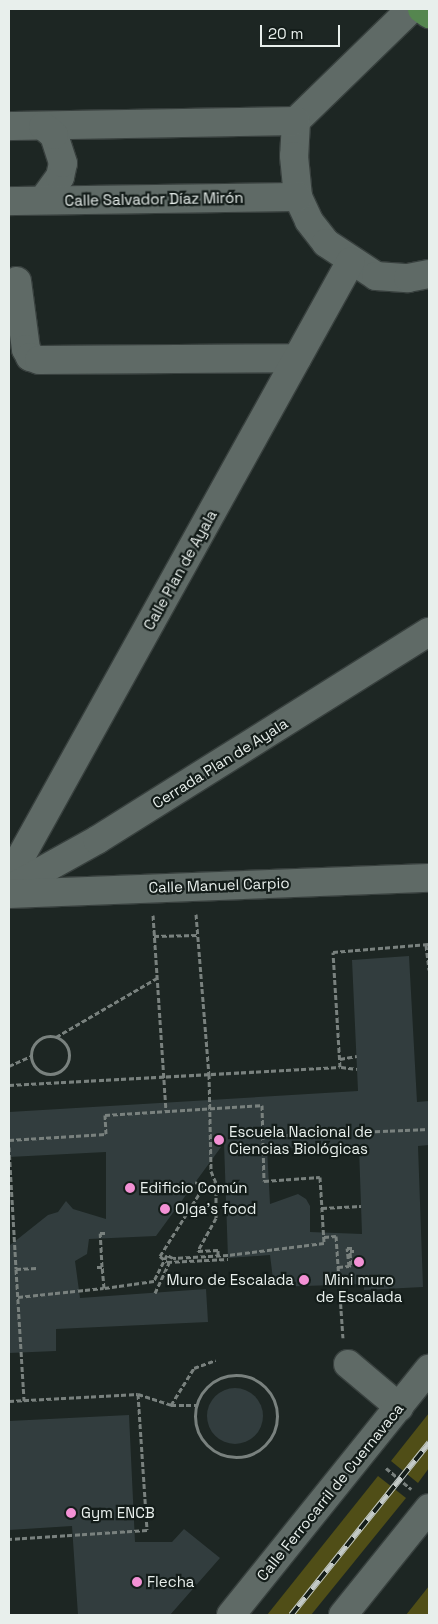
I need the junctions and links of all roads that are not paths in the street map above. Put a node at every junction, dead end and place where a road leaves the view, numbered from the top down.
1 (412, 9) edge
2 (422, 9) edge
3 (429, 14) edge
4 (296, 121) junction
5 (9, 126) edge
6 (43, 126) junction
7 (298, 197) junction
8 (43, 200) junction
9 (9, 201) edge
10 (351, 262) junction
11 (429, 274) edge
12 (18, 281) dead end
13 (297, 358) junction
14 (429, 632) edge
15 (9, 878) edge
16 (429, 878) edge
17 (9, 889) edge
18 (9, 894) edge
19 (346, 1355) road end
20 (429, 1370) edge
21 (399, 1407) junction
22 (422, 1500) edge
23 (231, 1615) edge
24 (343, 1615) edge

1 - 4 street
2 - 3 main road
4 - 6 street
4 - 7 street
5 - 6 street
6 - 8 street
7 - 8 street, Calle Salvador Díaz Mirón
7 - 10 street
8 - 9 street, Calle Salvador Díaz Mirón
10 - 11 street
10 - 13 street, Calle Plan de Ayala
12 - 13 street
13 - 15 street, Calle Plan de Ayala
14 - 17 street, Cerrada Plan de Ayala
16 - 18 street, Calle Manuel Carpio
19 - 21 street
20 - 21 street, Calle Ferrocarril de Cuernavaca
21 - 23 street, Calle Ferrocarril de Cuernavaca
22 - 24 street

